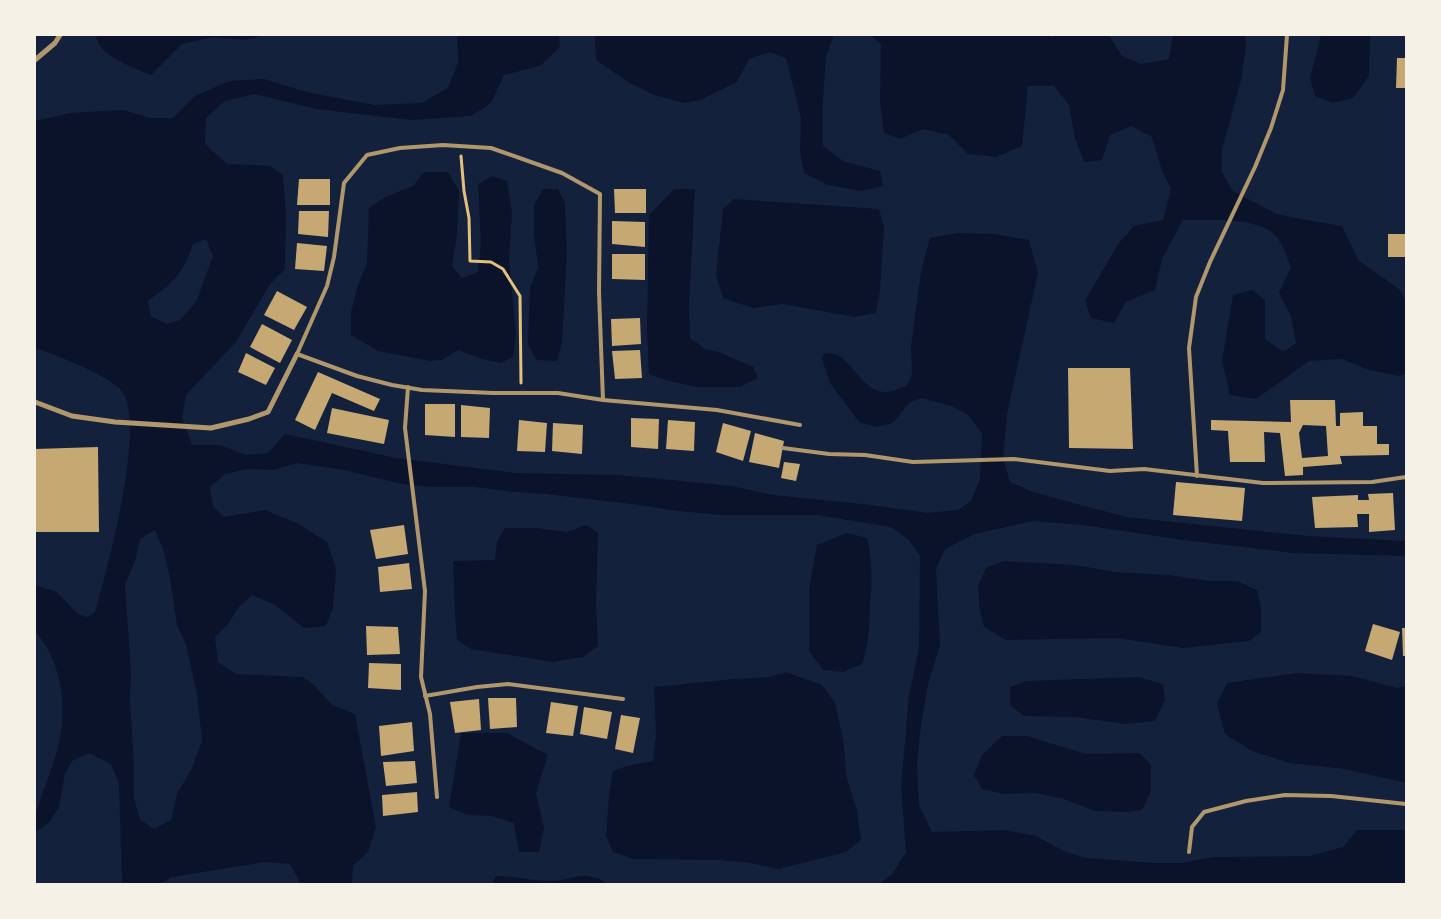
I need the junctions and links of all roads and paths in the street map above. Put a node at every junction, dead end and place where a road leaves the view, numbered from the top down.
1 (60, 35) edge
2 (1287, 35) edge
3 (35, 60) edge
4 (461, 146) junction
5 (297, 354) junction
6 (408, 387) junction
7 (521, 392) junction
8 (603, 400) junction
9 (35, 402) edge
10 (800, 425) dead end
11 (783, 448) dead end
12 (1197, 476) junction
13 (1406, 477) edge
14 (425, 696) junction
15 (622, 700) dead end
16 (437, 798) dead end
17 (1406, 804) edge
18 (1189, 852) dead end

1 - 3 street
2 - 12 lane
4 - 5 lane
4 - 7 path
4 - 8 lane
5 - 6 lane
5 - 9 street
6 - 7 lane
6 - 14 lane
7 - 8 lane
8 - 10 lane
11 - 12 lane
12 - 13 lane
14 - 15 lane
14 - 16 lane
17 - 18 lane

